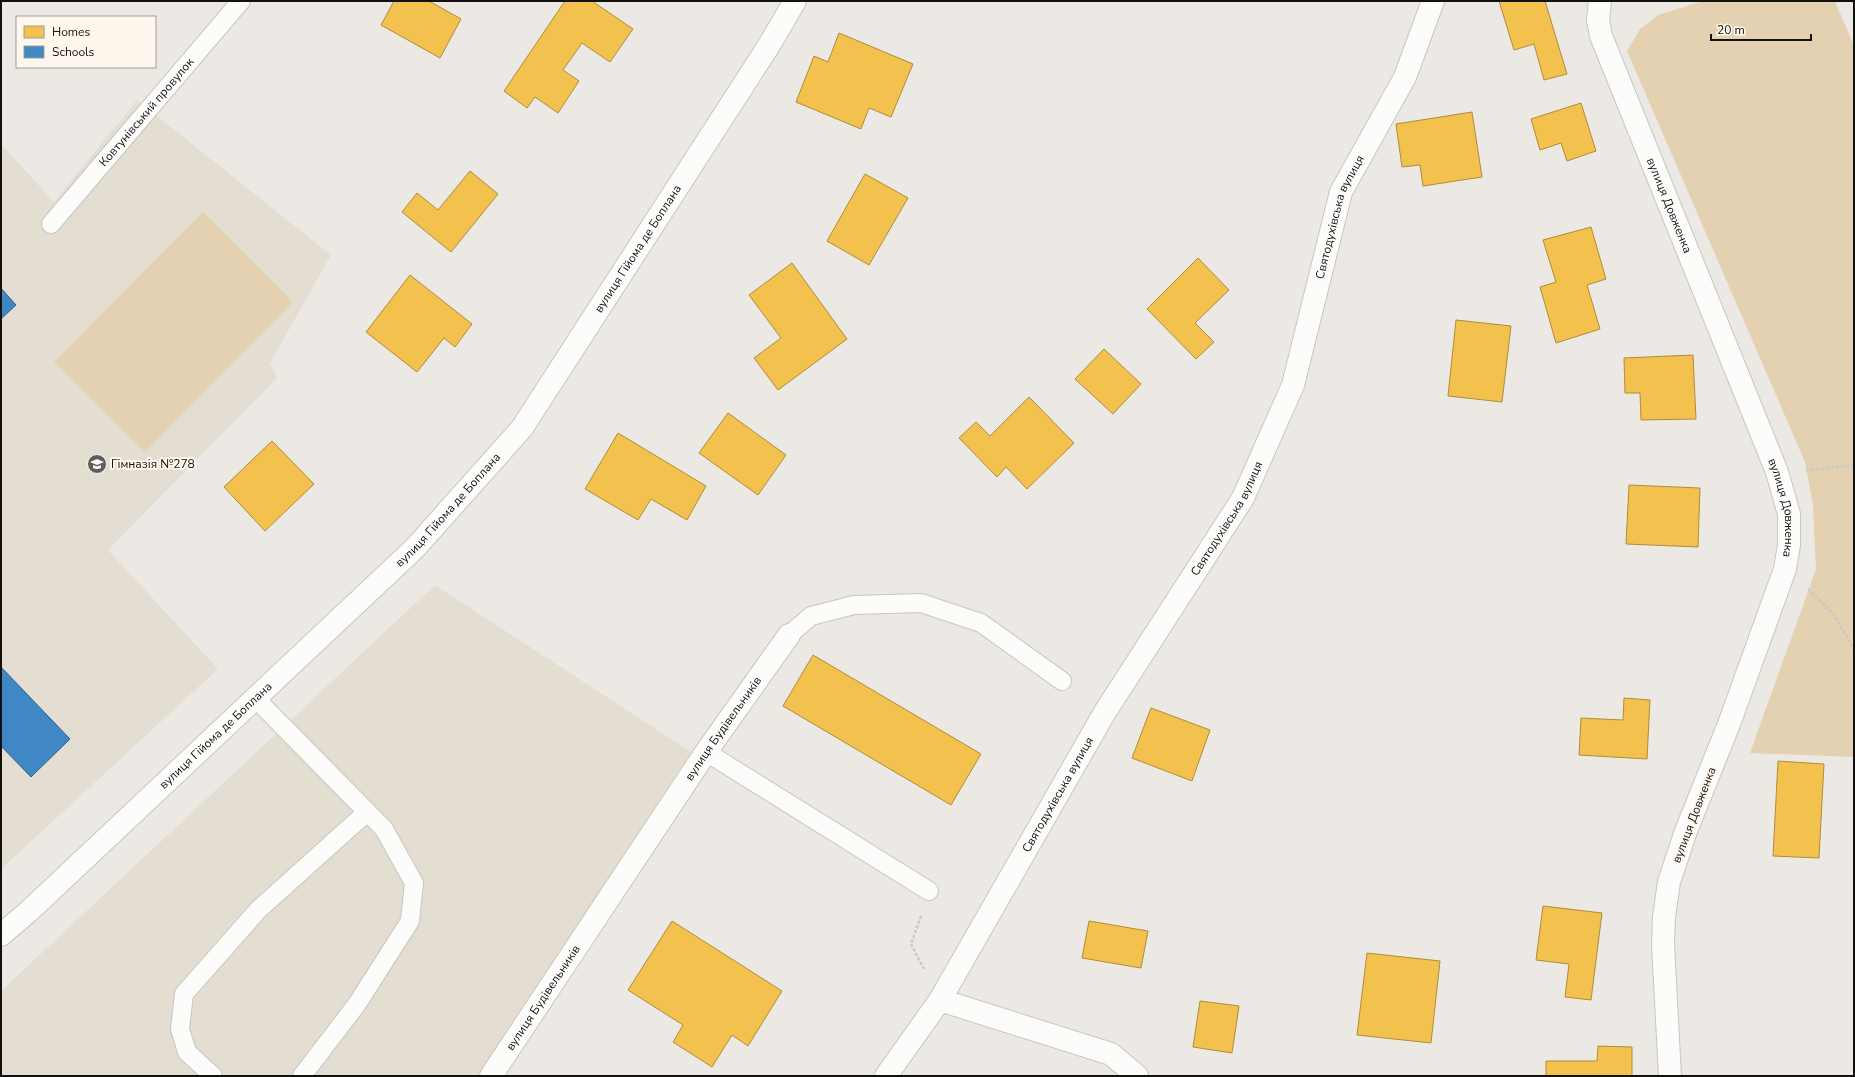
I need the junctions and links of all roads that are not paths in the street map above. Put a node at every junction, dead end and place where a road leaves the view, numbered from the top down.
1 (241, 1) edge
2 (795, 1) edge
3 (1433, 1) edge
4 (1600, 1) edge
5 (51, 224) dead end
6 (789, 635) joint
7 (1062, 681) dead end
8 (255, 698) junction
9 (706, 752) junction
10 (367, 812) junction
11 (930, 891) road end
12 (1, 935) edge
13 (940, 1000) junction
14 (213, 1076) edge
15 (302, 1076) edge
16 (491, 1076) edge
17 (886, 1076) edge
18 (1136, 1076) edge
19 (1670, 1076) edge

1 - 5 lane, Ковтунівський провулок
2 - 8 street, вулиця Гійома де Боплана
3 - 13 street, Святодухівська вулиця
4 - 19 street, вулиця Довженка
6 - 7 lane, вулиця Будівельників
6 - 9 street, вулиця Будівельників
8 - 10 lane
8 - 12 street, вулиця Гійома де Боплана
9 - 11 lane
9 - 16 street, вулиця Будівельників
10 - 14 lane
10 - 15 lane
13 - 17 street, Святодухівська вулиця
13 - 18 street

